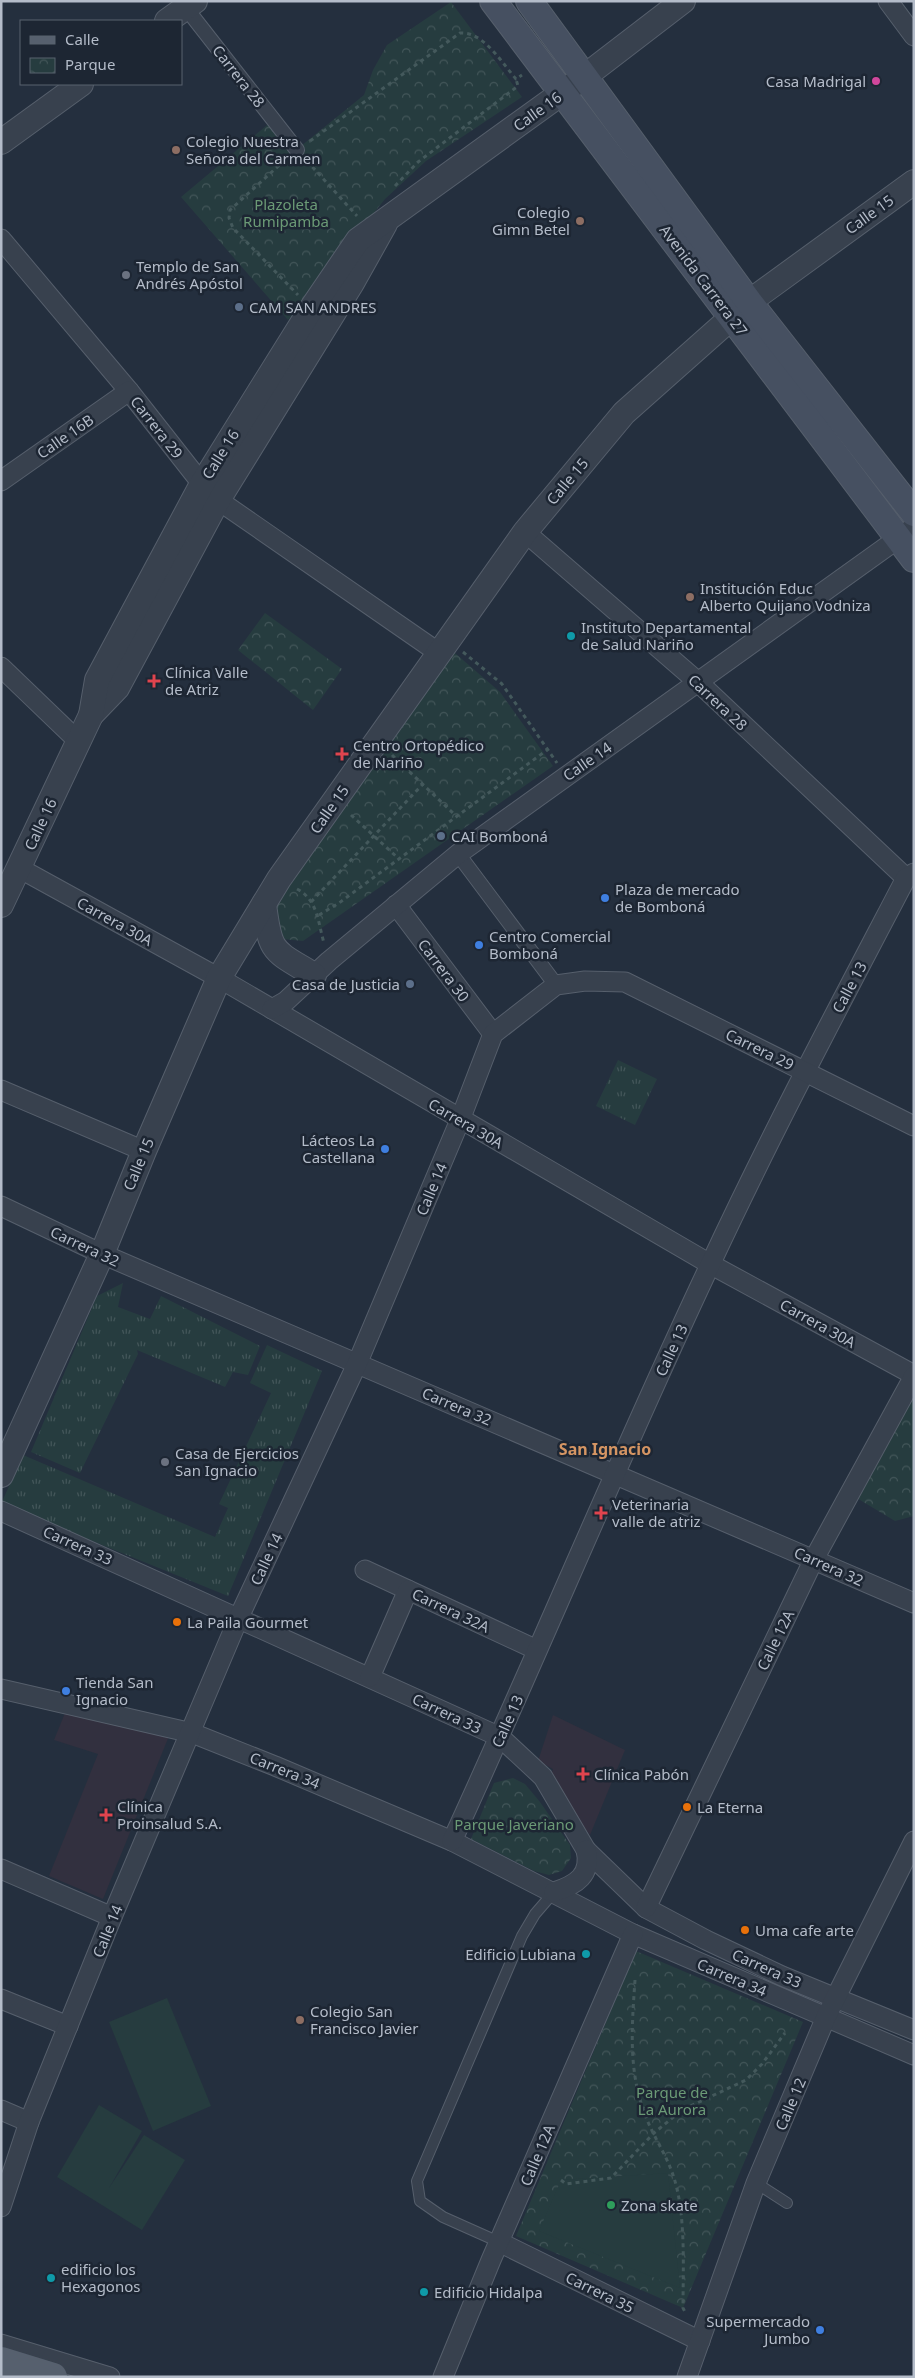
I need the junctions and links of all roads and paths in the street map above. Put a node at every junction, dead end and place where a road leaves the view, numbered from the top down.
1 (493, 1) edge
2 (529, 1) edge
3 (683, 1) edge
4 (888, 1) edge
5 (182, 8) edge
6 (914, 36) edge
7 (538, 64) junction
8 (584, 77) junction
9 (516, 80) junction
10 (80, 85) edge
11 (561, 93) junction
12 (1, 142) edge
13 (296, 150) junction
14 (914, 182) edge
15 (392, 188) dead end
16 (380, 224) junction
17 (1, 239) edge
18 (311, 309) junction
19 (741, 310) junction
20 (130, 391) junction
21 (1, 481) edge
22 (210, 492) junction
23 (914, 513) edge
24 (525, 532) junction
25 (906, 532) edge
26 (914, 559) edge
27 (445, 645) junction
28 (1, 668) edge
29 (698, 682) junction
30 (78, 741) junction
31 (547, 750) junction
32 (392, 755) dead end
33 (566, 776) junction
34 (423, 784) junction
35 (350, 814) dead end
36 (456, 816) junction
37 (374, 836) junction
38 (458, 854) junction
39 (398, 858) junction
40 (19, 868) junction
41 (910, 876) edge
42 (279, 879) junction
43 (311, 902) junction
44 (264, 904) junction
45 (1, 905) edge
46 (396, 905) junction
47 (319, 915) junction
48 (322, 968) junction
49 (219, 978) junction
50 (556, 985) junction
51 (272, 1009) junction
52 (493, 1034) junction
53 (804, 1071) junction
54 (1, 1090) edge
55 (460, 1120) junction
56 (914, 1126) edge
57 (144, 1151) junction
58 (1, 1206) edge
59 (102, 1254) junction
60 (710, 1264) junction
61 (357, 1364) junction
62 (914, 1376) edge
63 (614, 1474) junction
64 (1, 1475) edge
65 (1, 1511) edge
66 (814, 1559) junction
67 (364, 1570) dead end
68 (408, 1590) junction
69 (914, 1603) edge
70 (239, 1617) junction
71 (538, 1650) junction
72 (370, 1677) junction
73 (1, 1689) edge
74 (192, 1733) junction
75 (500, 1737) junction
76 (452, 1841) junction
77 (914, 1841) edge
78 (586, 1850) junction
79 (1, 1869) edge
80 (554, 1892) junction
81 (646, 1908) junction
82 (112, 1917) junction
83 (632, 1934) junction
84 (635, 1979) dead end
85 (835, 1998) junction
86 (1, 1999) edge
87 (826, 2017) junction
88 (68, 2026) junction
89 (914, 2030) edge
90 (785, 2033) dead end
91 (914, 2055) edge
92 (1, 2110) edge
93 (29, 2122) junction
94 (654, 2133) junction
95 (562, 2180) dead end
96 (756, 2184) junction
97 (787, 2203) dead end
98 (1, 2207) edge
99 (499, 2242) junction
100 (700, 2342) junction
101 (1, 2344) edge
102 (1, 2361) edge
103 (45, 2371) edge
104 (110, 2377) edge
105 (443, 2377) edge
106 (687, 2377) edge

1 - 7 main road, Avenida Carrera 27
2 - 8 main road, Avenida Carrera 27
3 - 8 street, Calle 16
4 - 6 street
5 - 13 street, Carrera 28
7 - 9 path
7 - 11 main road, Avenida Carrera 27
8 - 11 street, Calle 16
8 - 19 main road, Avenida Carrera 27
9 - 13 path
9 - 15 path
10 - 12 street
11 - 16 street, Calle 16
11 - 19 main road, Avenida Carrera 27
13 - 16 path
13 - 18 path
14 - 19 street, Calle 15
16 - 18 street, Calle 16
16 - 22 street, Calle 16
17 - 20 street, Carrera 29
18 - 22 street, Calle 16
19 - 23 main road, Avenida Carrera 27
19 - 24 street, Calle 15
19 - 25 main road, Avenida Carrera 27
20 - 21 street, Calle 16B
20 - 22 street, Carrera 29
22 - 27 street, Carrera 29
22 - 30 street, Calle 16
24 - 27 street, Calle 15
24 - 29 street, Carrera 28
25 - 26 main road, Avenida Carrera 27
25 - 29 street, Calle 14
27 - 31 path
27 - 42 street, Calle 15
28 - 30 street
29 - 33 street, Calle 14
29 - 41 street, Carrera 28
30 - 40 street, Calle 16
31 - 33 path
31 - 36 path
32 - 34 path
33 - 38 street, Calle 14
34 - 36 path
34 - 37 path
35 - 37 path
36 - 39 path
37 - 39 path
37 - 43 path
38 - 46 street, Calle 14
38 - 50 street
39 - 47 path
40 - 45 street, Calle 16
40 - 49 street, Carrera 30A
41 - 53 street, Calle 13
42 - 43 path
42 - 44 street, Calle 15
43 - 47 path
44 - 48 street
44 - 49 street, Calle 15
46 - 48 street, Calle 14
46 - 52 street, Carrera 30
47 - 48 path
48 - 51 street, Calle 14
49 - 51 street, Carrera 30A
49 - 57 street, Calle 15
50 - 52 street
50 - 53 street, Carrera 29
51 - 55 street, Carrera 30A
52 - 55 street, Calle 14
53 - 56 street, Carrera 29
53 - 60 street, Calle 13
54 - 57 street
55 - 60 street, Carrera 30A
55 - 61 street, Calle 14
57 - 59 street, Calle 15
58 - 59 street, Carrera 32
59 - 61 street, Carrera 32
59 - 64 street, Calle 15
60 - 62 street, Carrera 30A
60 - 63 street, Calle 13
61 - 63 street, Carrera 32
61 - 70 street, Calle 14
62 - 66 street, Calle 12A
63 - 66 street, Carrera 32
63 - 71 street, Calle 13
65 - 70 street, Carrera 33
66 - 69 street, Carrera 32
66 - 81 street, Calle 12A
67 - 68 street, Carrera 32A
68 - 71 street, Carrera 32A
68 - 72 street
70 - 72 street, Carrera 33
70 - 74 street, Calle 14
71 - 75 street, Calle 13
72 - 75 street, Carrera 33
73 - 74 street, Carrera 34
74 - 76 street, Carrera 34
74 - 82 street, Calle 14
75 - 76 street, Calle 13
75 - 78 street, Carrera 33
76 - 80 street, Carrera 34
77 - 85 street, Calle 12
78 - 80 street
78 - 81 street, Carrera 33
79 - 82 street
80 - 83 street, Carrera 34
80 - 99 lane
81 - 85 street, Carrera 33
82 - 88 street, Calle 14
83 - 87 street, Carrera 34
83 - 99 street, Calle 12A
84 - 94 path
85 - 87 street, Calle 12
85 - 89 street, Carrera 33
86 - 88 street
87 - 91 street, Carrera 34
87 - 96 street, Calle 12
88 - 93 street, Calle 14
90 - 94 path
92 - 93 street
93 - 98 street, Calle 14
94 - 95 path
94 - 100 path
96 - 97 lane
96 - 100 street, Calle 12
99 - 100 street, Carrera 35
99 - 105 street, Calle 12A
100 - 106 street, Calle 12
101 - 103 street
102 - 103 main road
103 - 104 street

